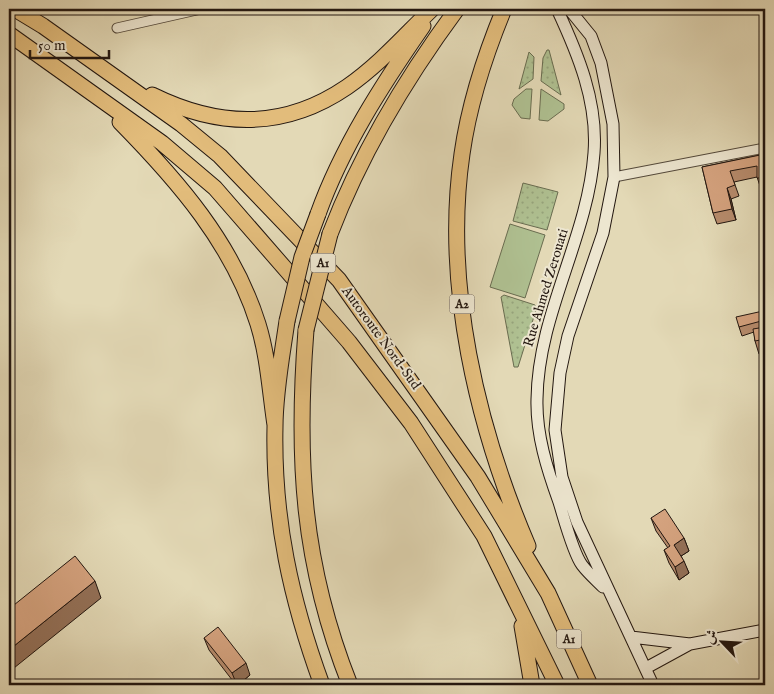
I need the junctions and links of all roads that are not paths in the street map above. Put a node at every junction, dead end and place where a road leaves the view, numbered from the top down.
1 (16, 9) edge
2 (201, 9) edge
3 (433, 9) edge
4 (457, 9) edge
5 (504, 9) edge
6 (557, 9) edge
7 (569, 9) edge
8 (117, 28) dead end
9 (9, 34) edge
10 (114, 76) junction
11 (90, 90) junction
12 (765, 148) edge
13 (614, 177) junction
14 (275, 425) junction
15 (548, 593) junction
16 (610, 595) junction
17 (519, 610) junction
18 (765, 630) edge
19 (631, 637) junction
20 (690, 644) junction
21 (646, 668) junction
22 (322, 685) edge
23 (350, 685) edge
24 (532, 685) edge
25 (557, 685) edge
26 (590, 685) edge
27 (653, 685) edge

1 - 10 highway, Autoroute Nord-Sud / A1
2 - 8 street
3 - 10 highway
3 - 14 highway, bridge
4 - 23 highway, bridge
5 - 15 highway, A2
6 - 16 main road, Rue Ahmed Zerouati
7 - 13 main road, Rue Ahmed Zerouati
9 - 11 highway, Autoroute Nord-Sud / A1
10 - 15 highway, Autoroute Nord-Sud / A1
11 - 14 highway
11 - 17 highway, Autoroute Nord-Sud / A1
12 - 13 street
13 - 16 main road, Rue Ahmed Zerouati
14 - 22 highway
15 - 26 highway, Autoroute Nord-Sud / A1
16 - 19 main road, Rue Ahmed Zerouati
17 - 24 highway
17 - 25 highway, Autoroute Nord-Sud / A1
18 - 20 main road
19 - 20 main road
19 - 21 main road, Rue Ahmed Zerouati
20 - 21 main road
21 - 27 main road, Rue Ahmed Zerouati

